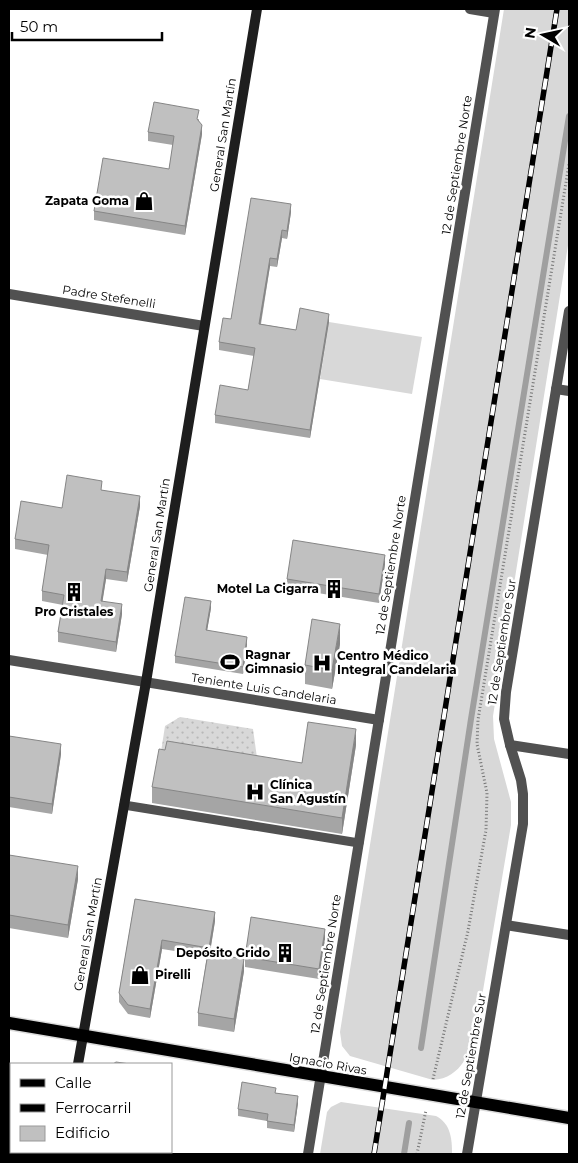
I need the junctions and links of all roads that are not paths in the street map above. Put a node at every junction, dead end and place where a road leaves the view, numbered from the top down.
1 (257, 9) edge
2 (470, 9) edge
3 (495, 11) edge
4 (9, 294) edge
5 (569, 311) edge
6 (204, 326) junction
7 (556, 389) junction
8 (569, 391) edge
9 (9, 660) edge
10 (146, 682) junction
11 (379, 720) junction
12 (510, 745) junction
13 (569, 754) edge
14 (124, 805) junction
15 (359, 843) junction
16 (506, 925) junction
17 (569, 935) edge
18 (9, 1023) edge
19 (83, 1035) junction
20 (78, 1063) edge
21 (321, 1076) junction
22 (476, 1102) junction
23 (569, 1118) edge
24 (308, 1154) edge
25 (467, 1154) edge

1 - 6 main road, General San Martín
2 - 3 street
3 - 11 street, 12 de Septiembre Norte
4 - 6 street, Padre Stefenelli
5 - 7 street, 12 de Septiembre Sur
6 - 10 main road, General San Martín
7 - 8 street
7 - 12 street, 12 de Septiembre Sur
9 - 10 street, Teniente Luis Candelaria
10 - 11 street, Teniente Luis Candelaria
10 - 14 main road, General San Martín
11 - 15 street, 12 de Septiembre Norte
12 - 13 street
12 - 16 street, 12 de Septiembre Sur
14 - 15 lane
14 - 19 main road, General San Martín
15 - 21 street, 12 de Septiembre Norte
16 - 17 street
16 - 22 street, 12 de Septiembre Sur
18 - 19 main road, Ignacio Rivas
19 - 20 main road, General San Martín
19 - 21 main road, Ignacio Rivas
21 - 22 main road, Ignacio Rivas
21 - 24 street, 12 de Septiembre Norte
22 - 23 main road, Ignacio Rivas
22 - 25 street, 12 de Septiembre Sur

